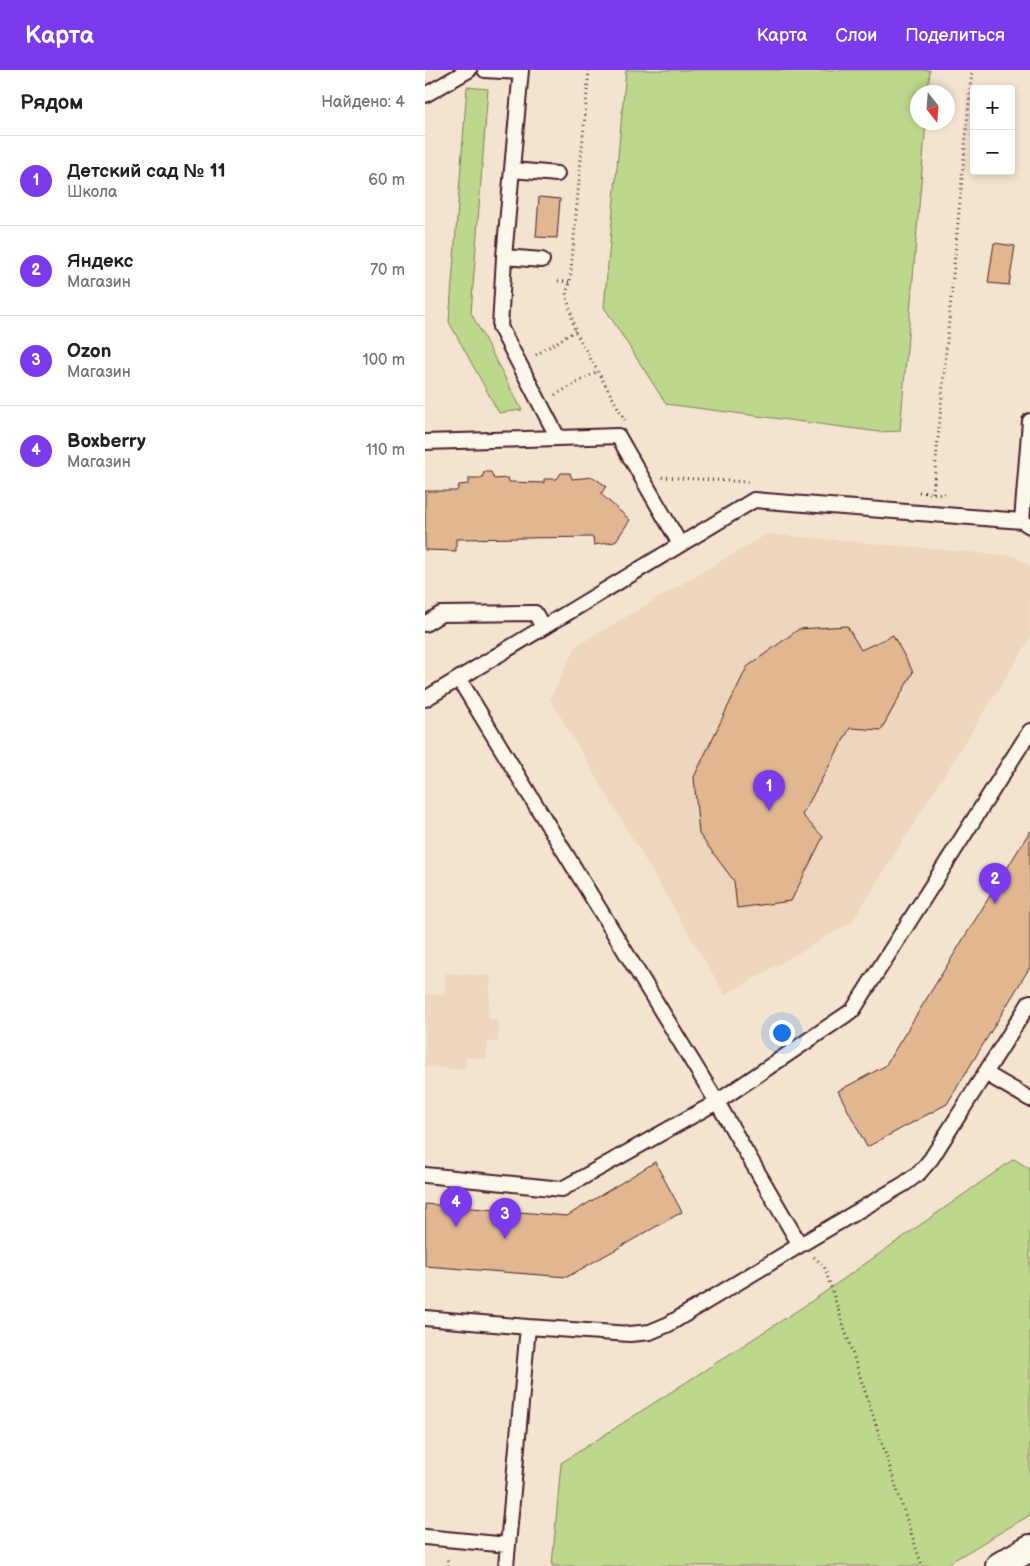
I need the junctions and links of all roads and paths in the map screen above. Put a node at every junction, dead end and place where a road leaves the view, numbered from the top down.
1 (469, 70) edge
2 (485, 70) edge
3 (589, 70) edge
4 (972, 70) edge
5 (521, 71) edge
6 (425, 95) edge
7 (574, 160) dead end
8 (580, 161) junction
9 (513, 170) junction
10 (557, 174) dead end
11 (504, 257) junction
12 (542, 260) dead end
13 (558, 281) dead end
14 (570, 282) junction
15 (575, 331) junction
16 (533, 357) dead end
17 (598, 371) junction
18 (554, 396) dead end
19 (1030, 421) edge
20 (628, 426) dead end
21 (558, 438) junction
22 (425, 442) edge
23 (655, 477) dead end
24 (752, 482) dead end
25 (914, 492) dead end
26 (933, 493) junction
27 (953, 495) dead end
28 (930, 513) junction
29 (1026, 523) edge
30 (680, 544) junction
31 (425, 624) edge
32 (543, 627) junction
33 (459, 679) junction
34 (425, 699) edge
35 (1030, 731) edge
36 (1030, 1002) edge
37 (985, 1072) junction
38 (1030, 1099) edge
39 (717, 1102) junction
40 (425, 1175) edge
41 (800, 1244) junction
42 (425, 1318) edge
43 (527, 1327) junction
44 (425, 1537) edge
45 (508, 1545) junction
46 (1030, 1548) edge
47 (506, 1566) edge
48 (922, 1566) edge
49 (999, 1566) edge

1 - 6 lane
2 - 5 lane
3 - 8 path
4 - 26 path
5 - 9 lane
7 - 8 path
8 - 14 path
9 - 10 lane
9 - 11 lane
11 - 12 lane
11 - 21 lane
13 - 14 path
14 - 15 path
15 - 16 path
15 - 17 path
17 - 18 path
17 - 20 path
19 - 29 lane
21 - 22 lane
21 - 30 lane
23 - 24 path
25 - 26 path
26 - 27 path
26 - 28 path
28 - 29 lane
28 - 30 lane
30 - 32 lane
31 - 32 lane
32 - 33 lane
33 - 34 lane
33 - 39 lane
35 - 39 lane
36 - 37 lane
37 - 38 lane
37 - 41 lane
39 - 40 lane
39 - 41 lane
41 - 43 lane
41 - 48 path
42 - 43 lane
43 - 45 lane
44 - 45 lane
45 - 47 lane
46 - 49 street

